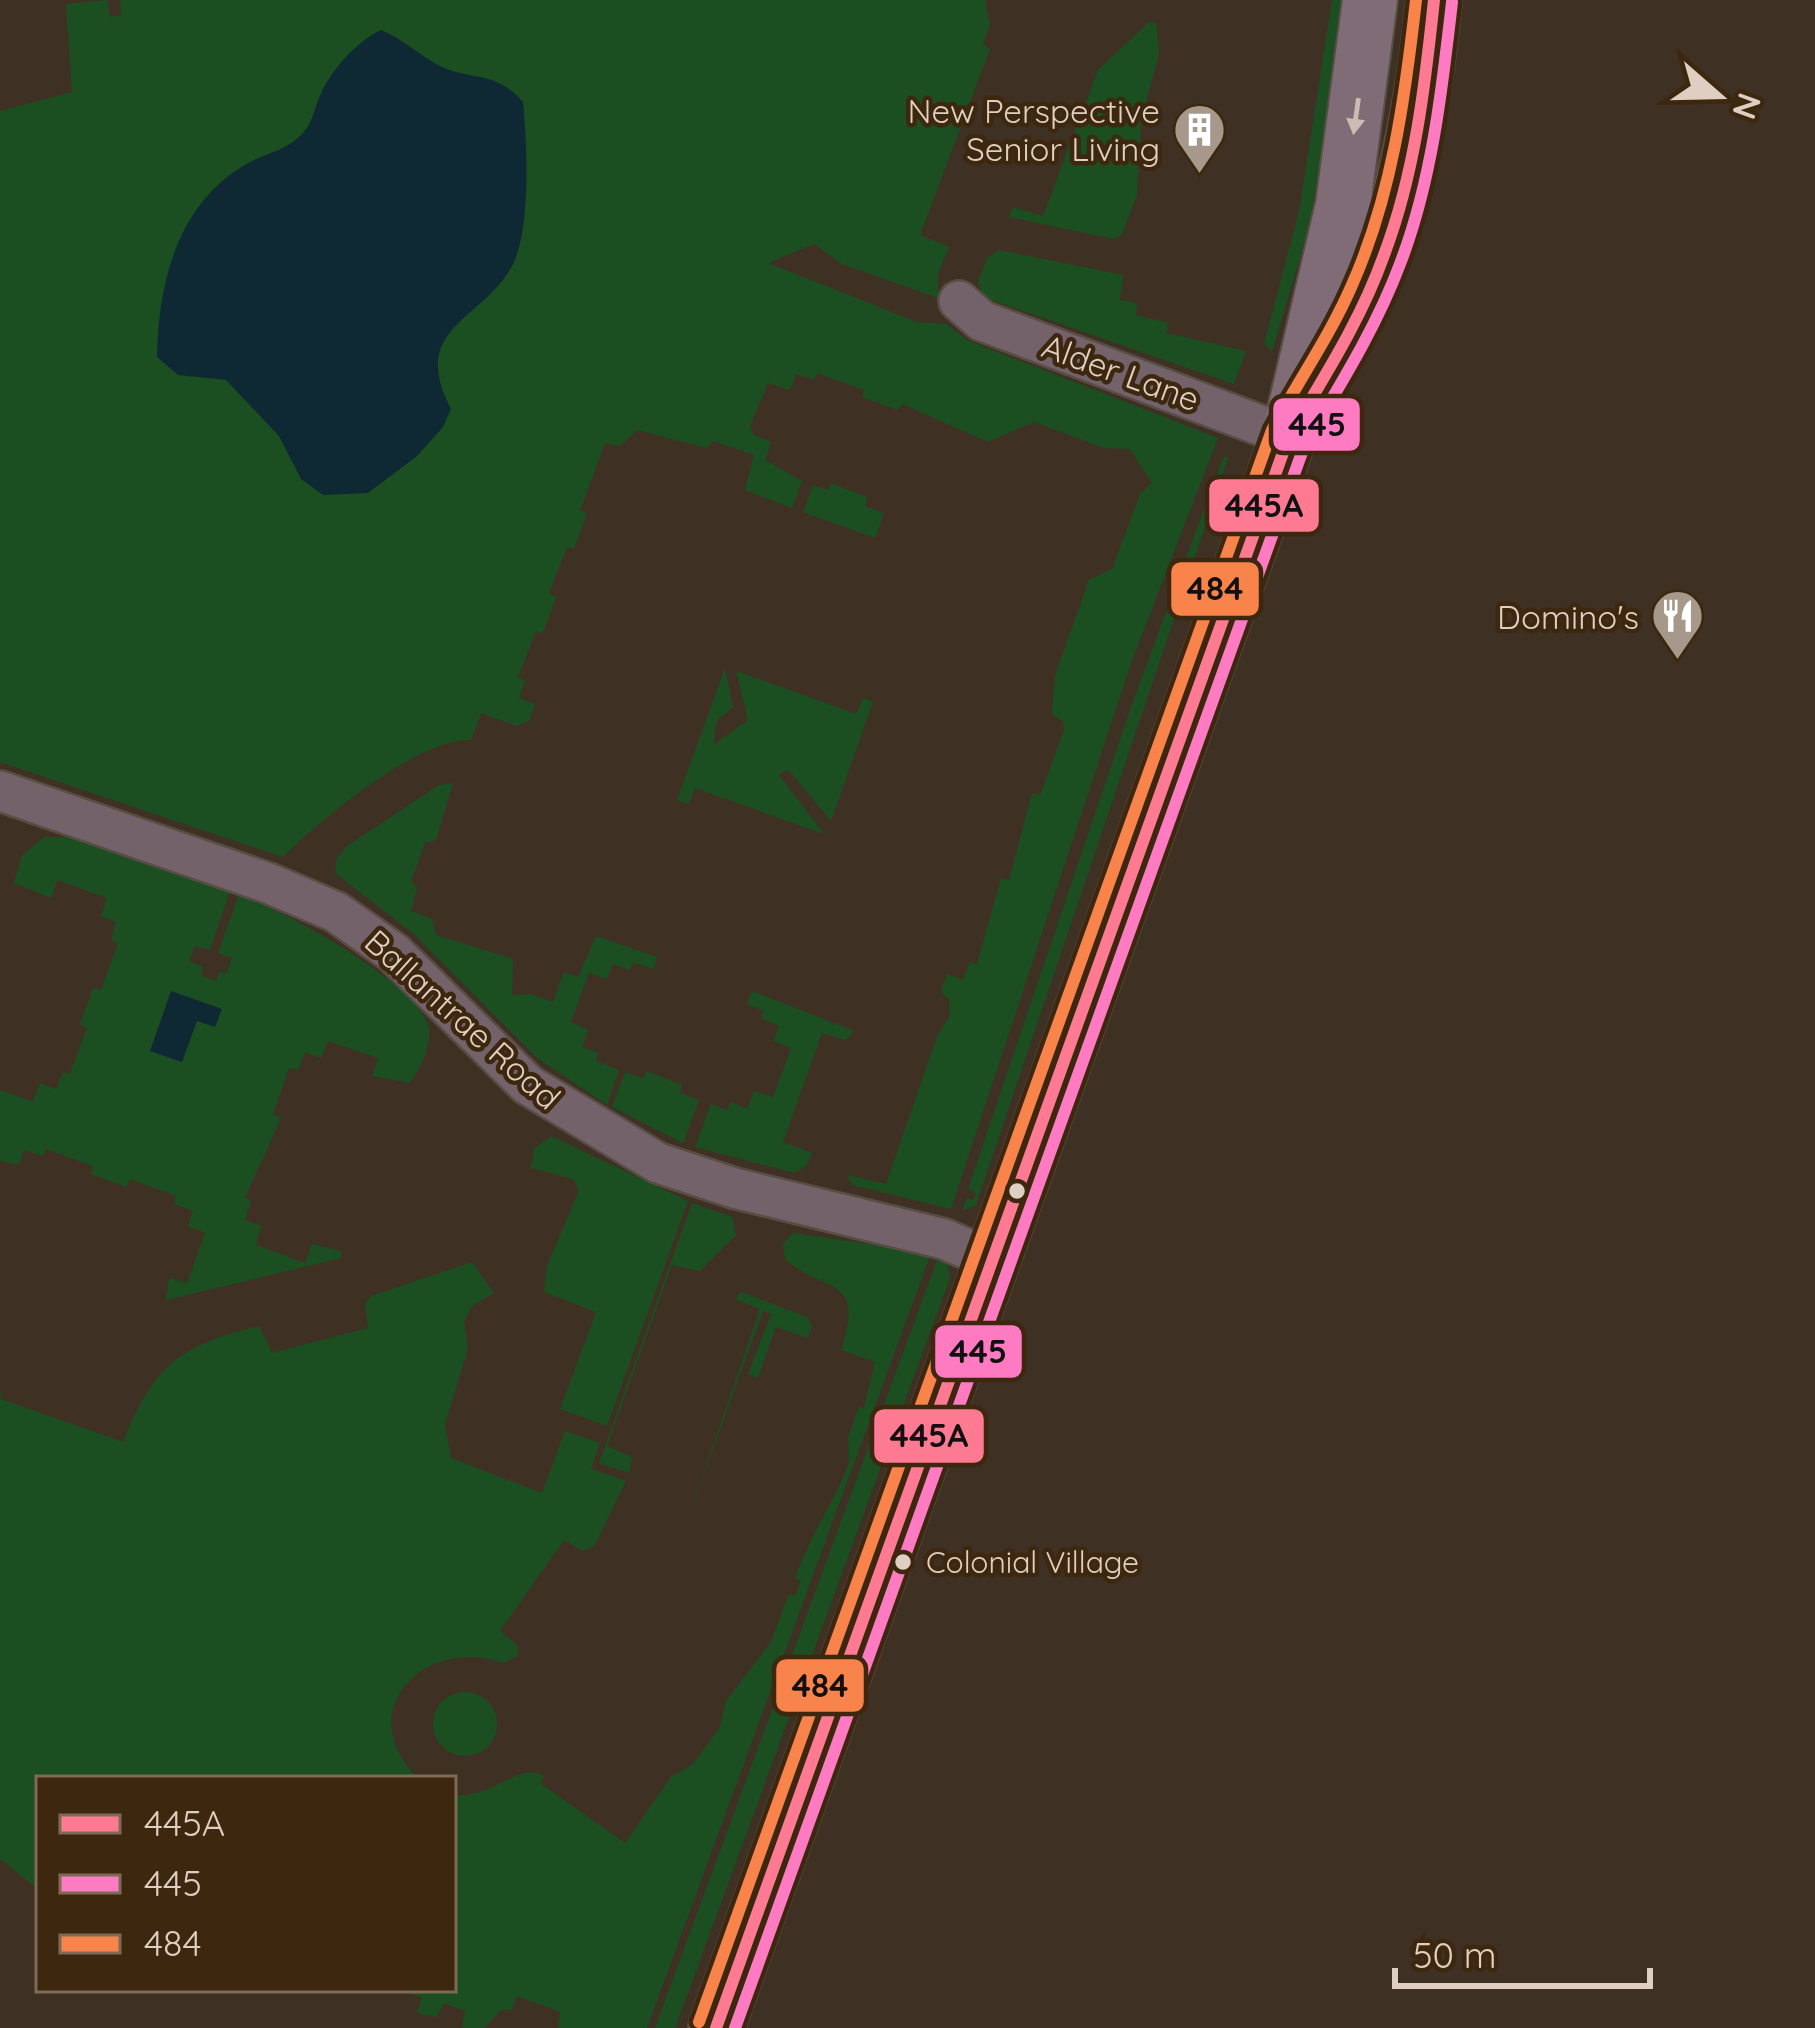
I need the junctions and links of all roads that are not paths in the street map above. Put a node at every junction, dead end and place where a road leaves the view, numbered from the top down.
1 (1370, 0) edge
2 (1434, 0) edge
3 (959, 301) dead end
4 (1288, 436) junction
5 (0, 790) edge
6 (995, 1262) junction
7 (716, 2028) edge

1 -> 4 street
2 - 4 street
3 - 4 street, Alder Lane
4 - 6 street
5 - 6 street, Ballantrae Road
6 - 7 street

